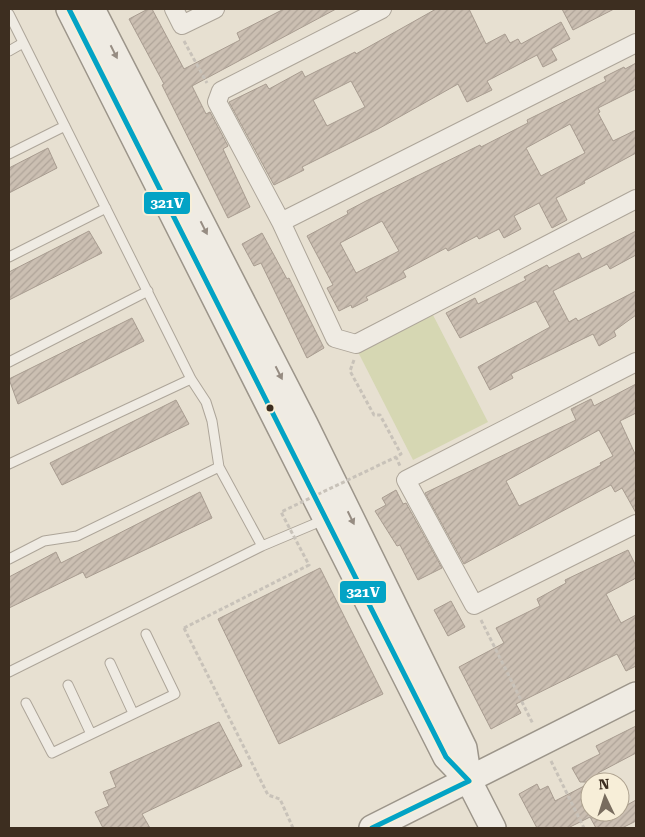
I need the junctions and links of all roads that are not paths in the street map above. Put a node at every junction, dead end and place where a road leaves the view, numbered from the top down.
1 (69, 9) edge
2 (92, 9) edge
3 (174, 9) edge
4 (215, 9) edge
5 (382, 9) edge
6 (9, 14) edge
7 (636, 43) edge
8 (23, 44) junction
9 (9, 51) edge
10 (65, 126) junction
11 (9, 154) edge
12 (636, 199) edge
13 (106, 208) junction
14 (280, 222) junction
15 (9, 257) edge
16 (148, 291) junction
17 (9, 362) edge
18 (636, 362) edge
19 (191, 379) junction
20 (9, 464) edge
21 (219, 467) junction
22 (326, 519) junction
23 (636, 524) edge
24 (262, 546) junction
25 (9, 559) edge
26 (146, 634) dead end
27 (110, 663) dead end
28 (9, 672) edge
29 (68, 684) dead end
30 (636, 695) edge
31 (26, 703) dead end
32 (133, 714) junction
33 (91, 734) junction
34 (469, 781) junction
35 (372, 828) edge
36 (493, 828) edge

1 - 22 street
2 -> 34 street
3 - 4 street
5 - 14 street
6 - 8 lane
7 - 14 street
8 - 9 lane
8 - 10 lane
10 - 11 lane
10 - 13 lane
12 - 14 street
13 - 15 lane
13 - 16 lane
16 - 17 lane
16 - 19 lane
18 - 23 street
19 - 20 lane
19 - 21 lane
21 - 24 lane
21 - 25 lane
22 - 24 lane
22 - 34 street
24 - 28 lane
26 - 32 lane
27 - 32 lane
29 - 33 lane
30 - 34 street
31 - 33 lane
32 - 33 lane
34 - 35 street
34 - 36 street

